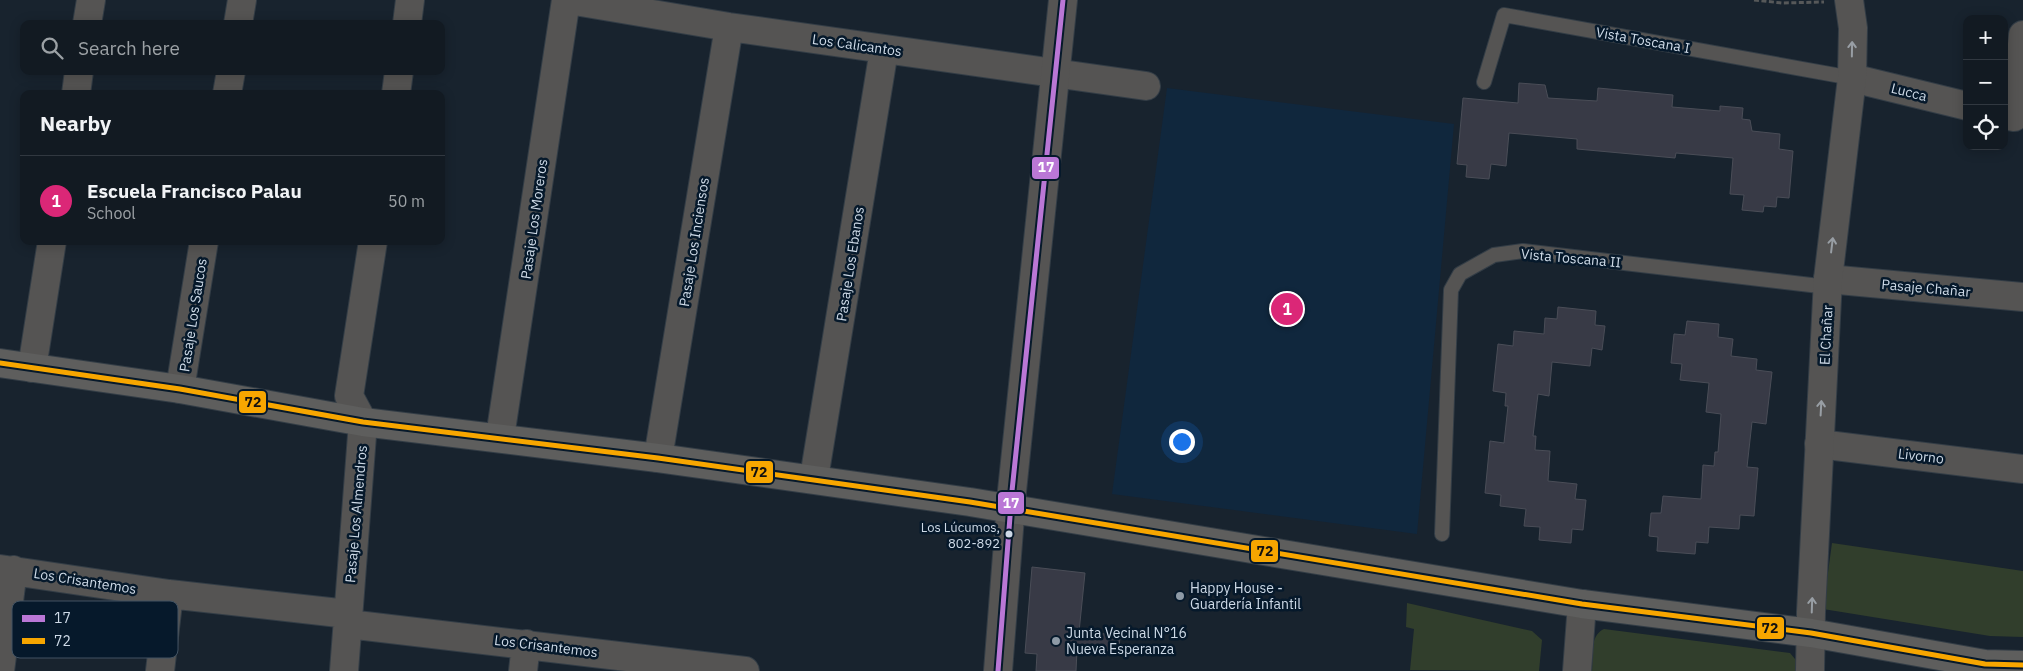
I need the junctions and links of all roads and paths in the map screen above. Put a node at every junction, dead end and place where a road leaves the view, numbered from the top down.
1 (91, 0) edge
2 (242, 0) edge
3 (410, 0) edge
4 (568, 0) edge
5 (1063, 0) edge
6 (1754, 0) edge
7 (1841, 0) edge
8 (88, 20) edge
9 (239, 20) edge
10 (408, 20) edge
11 (729, 27) junction
12 (2023, 35) edge
13 (884, 50) junction
14 (1057, 72) junction
15 (78, 75) edge
16 (230, 75) edge
17 (398, 75) edge
18 (1852, 78) junction
19 (1484, 82) dead end
20 (1146, 86) dead end
21 (77, 90) edge
22 (229, 90) edge
23 (397, 90) edge
24 (1963, 105) edge
25 (2008, 116) edge
26 (51, 245) edge
27 (203, 245) edge
28 (372, 245) edge
29 (1828, 283) junction
30 (2023, 298) edge
31 (0, 363) edge
32 (32, 368) junction
33 (180, 389) junction
34 (363, 422) junction
35 (500, 437) junction
36 (1819, 444) junction
37 (658, 458) junction
38 (2023, 469) edge
39 (814, 478) junction
40 (1012, 508) junction
41 (1442, 534) dead end
42 (7, 570) edge
43 (169, 594) junction
44 (168, 601) edge
45 (1582, 604) junction
46 (348, 619) junction
47 (1811, 633) junction
48 (526, 644) junction
49 (162, 658) edge
50 (2023, 665) edge
51 (687, 667) edge
52 (1985, 667) edge
53 (0, 671) edge
54 (160, 671) edge
55 (344, 671) edge
56 (523, 671) edge
57 (745, 671) edge
58 (998, 671) edge
59 (1577, 671) edge
60 (1810, 671) edge

1 - 8 street
2 - 9 street
3 - 10 street
4 - 11 street, Los Calicantos
4 - 35 street, Pasaje Los Moreros
5 - 14 street
6 - 7 path
18 -> 7 street, El Chañar
11 - 13 street, Los Calicantos
11 - 37 street, Pasaje Los Inciensos
12 - 25 street
13 - 14 street, Los Calicantos
13 - 39 street, Pasaje Los Ebanos
14 - 20 street, Los Calicantos
14 - 40 street
15 - 21 street
16 - 22 street
17 - 23 street
18 - 19 lane, Vista Toscana I
18 - 24 street, Lucca
29 -> 18 street, El Chañar
26 - 32 street
27 - 33 street, Pasaje Los Saucos
28 - 34 street
29 - 30 street, Pasaje Chañar
36 -> 29 street, El Chañar
29 - 41 lane, Vista Toscana II
31 - 32 main road
32 - 33 main road
33 - 34 main road
34 - 35 main road
34 - 46 street, Pasaje Los Almendros
35 - 37 main road
36 - 38 street, Livorno
47 -> 36 street, El Chañar
37 - 39 main road
39 - 40 main road
40 - 45 main road
40 - 58 street
42 - 43 street, Los Crisantemos
42 - 53 street
43 - 44 street
43 - 46 street, Los Crisantemos
45 - 47 main road
45 - 59 street
46 - 48 street, Los Crisantemos
46 - 55 street, Pasaje Los Almendros
47 - 52 main road
47 - 60 street, El Chañar
48 - 51 street, Los Crisantemos
48 - 56 street
49 - 54 street
50 - 52 main road
51 - 57 street, Los Crisantemos

